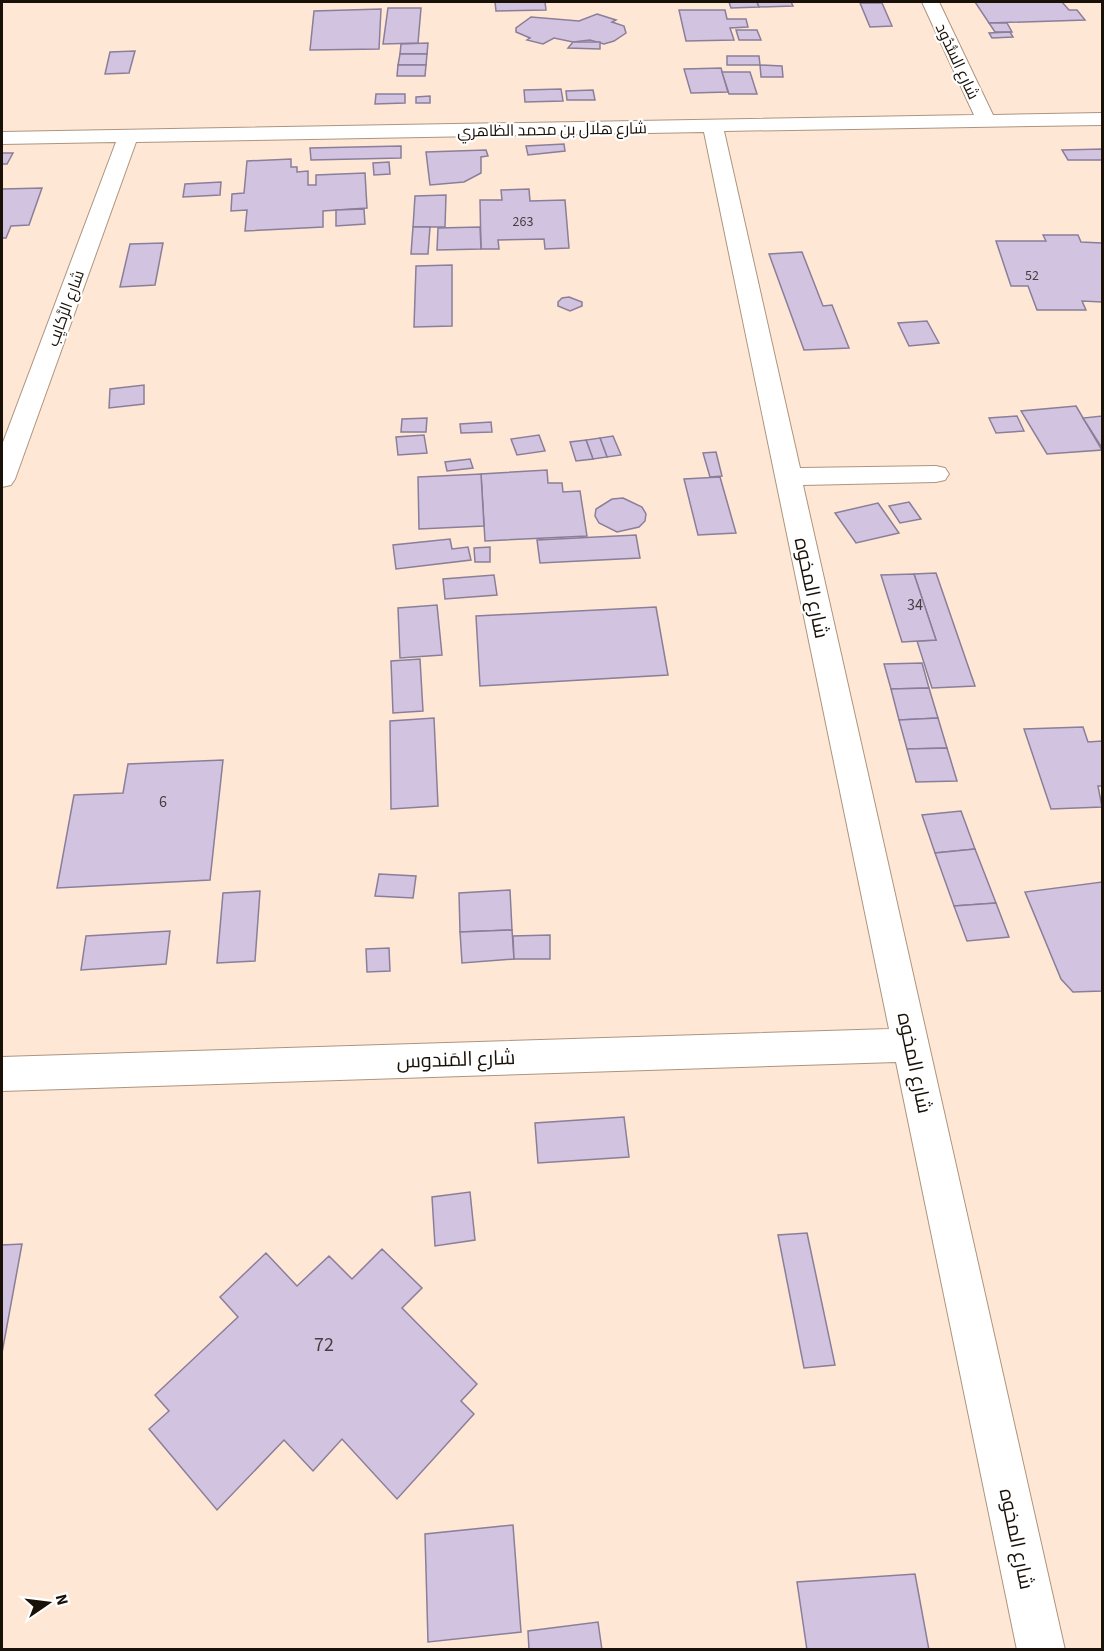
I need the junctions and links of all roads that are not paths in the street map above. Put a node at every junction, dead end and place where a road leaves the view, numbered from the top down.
1 (930, 2) edge
2 (1102, 118) edge
3 (986, 120) junction
4 (713, 127) junction
5 (128, 136) junction
6 (2, 138) edge
7 (936, 474) dead end
8 (788, 477) junction
9 (2, 479) edge
10 (911, 1045) junction
11 (2, 1074) edge
12 (1041, 1650) edge

1 - 3 street, شارع السُّدُود
2 - 3 street, شارع هلال بن محمد الظاهري
3 - 4 street, شارع هلال بن محمد الظاهري
4 - 5 street, شارع هلال بن محمد الظاهري
4 - 8 street, شارع المخوه
5 - 6 street, شارع هلال بن محمد الظاهري
5 - 9 street, شارع الرَّكايِب
7 - 8 street
8 - 10 street, شارع المخوه
10 - 11 street, شارع المَندوس
10 - 12 street, شارع المخوه

